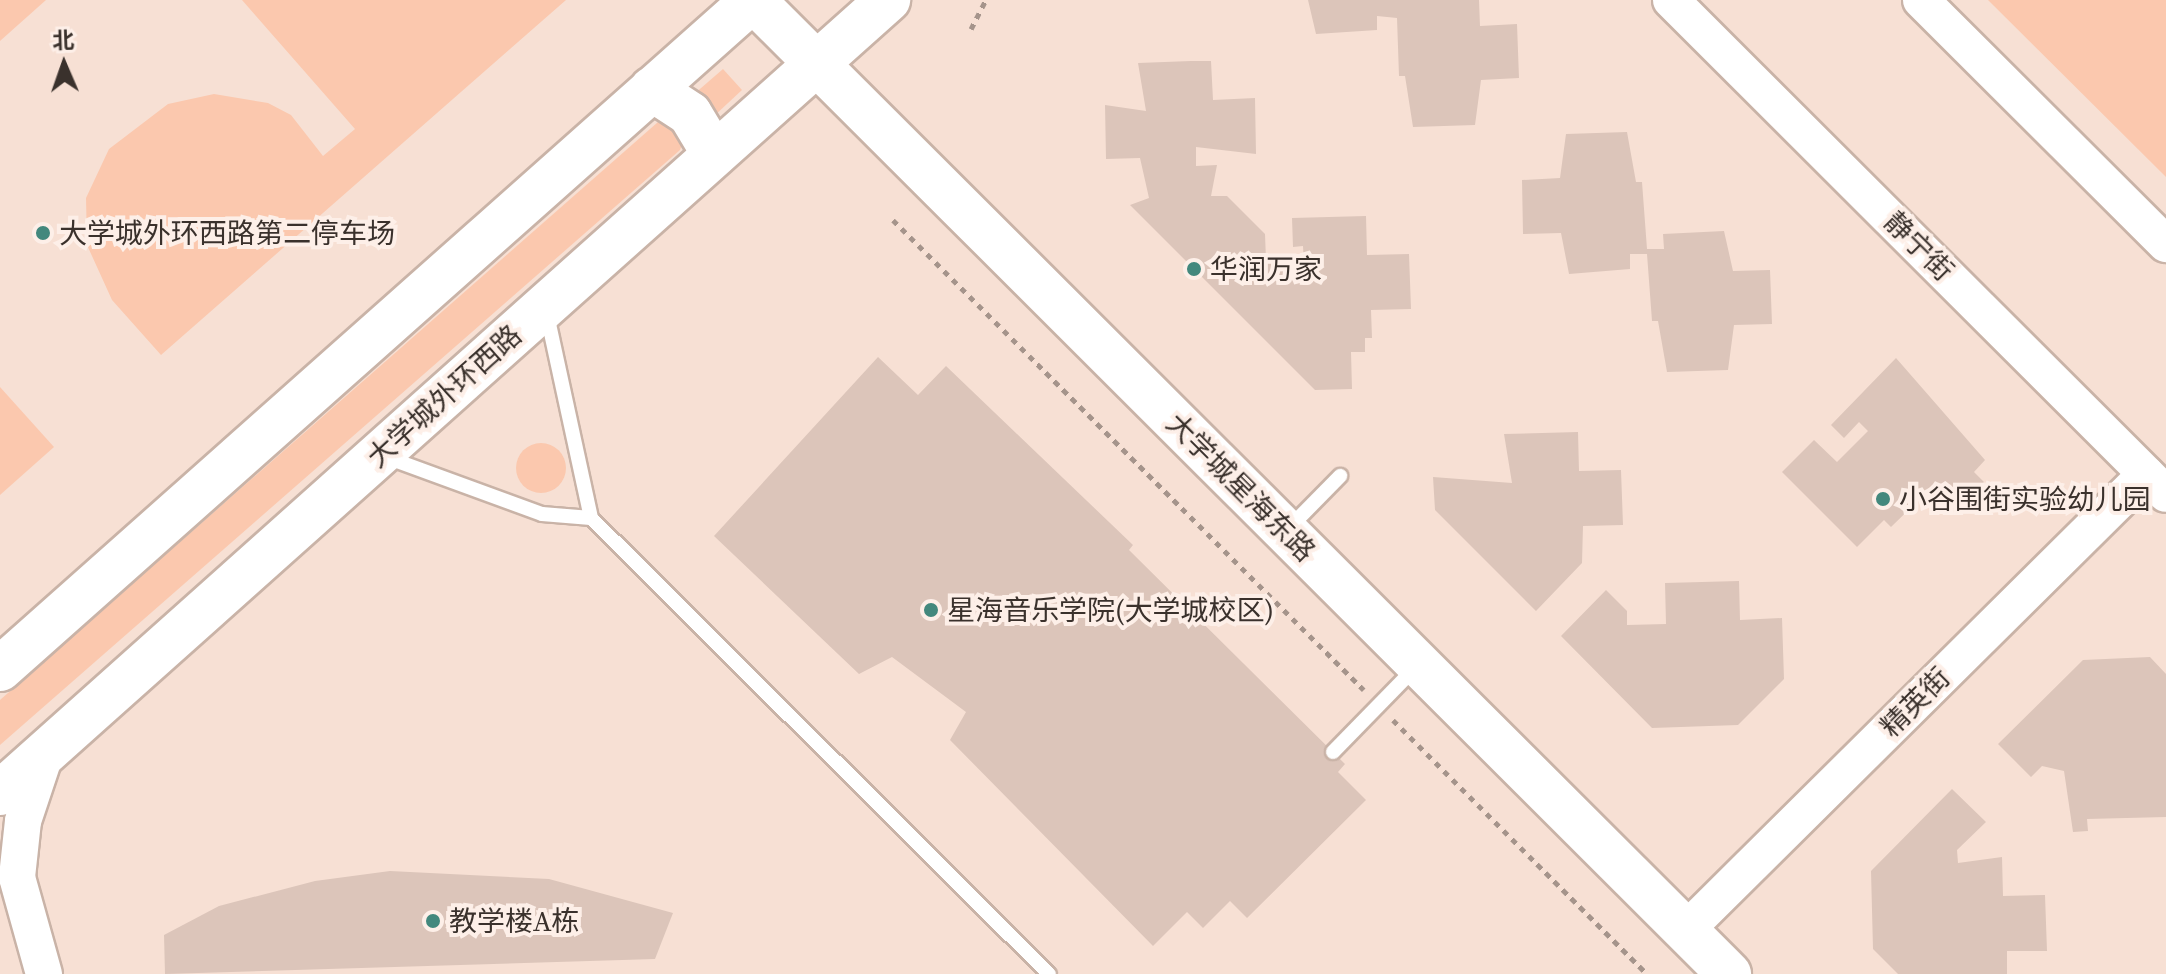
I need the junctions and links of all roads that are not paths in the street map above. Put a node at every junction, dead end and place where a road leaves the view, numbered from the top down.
1 (753, 0) edge
2 (888, 0) edge
3 (1671, 0) edge
4 (1921, 0) edge
5 (816, 63) junction
6 (652, 89) junction
7 (714, 154) junction
8 (2166, 244) edge
9 (544, 305) junction
10 (378, 455) junction
11 (1340, 476) dead end
12 (2156, 484) edge
13 (591, 518) junction
14 (1285, 532) junction
15 (1418, 665) junction
16 (0, 669) edge
17 (47, 751) junction
18 (1333, 752) dead end
19 (0, 793) edge
20 (1685, 931) junction
21 (0, 945) edge
22 (44, 974) edge
23 (1049, 974) edge
24 (1729, 974) edge

1 - 5 main road, 大学城星海东路
1 - 6 main road
2 - 5 main road, 大学城外环西路
3 - 12 street, 静宁街
4 - 8 street
5 - 7 main road, 大学城外环西路
5 - 14 main road, 大学城星海东路
6 - 7 main road
6 - 16 main road
7 - 9 main road, 大学城外环西路
9 - 10 main road, 大学城外环西路
9 - 13 lane
10 - 13 lane
10 - 17 main road, 大学城外环西路
11 - 14 lane
12 - 20 street, 精英街
13 - 23 lane
14 - 15 main road, 大学城星海东路
15 - 18 lane
15 - 20 main road, 大学城星海东路
17 - 19 main road, 大学城外环西路
17 - 22 street
20 - 24 main road, 大学城星海东路
21 - 22 street

